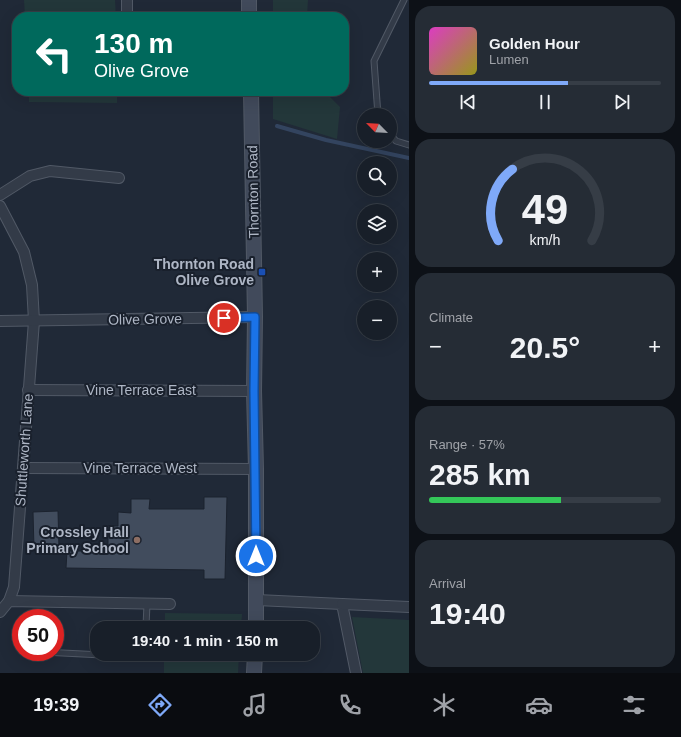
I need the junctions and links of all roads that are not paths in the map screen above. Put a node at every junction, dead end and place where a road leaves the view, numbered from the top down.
1 (127, 0) edge
2 (249, 0) edge
3 (404, 0) edge
4 (127, 12) edge
5 (249, 12) edge
6 (251, 96) edge
7 (377, 108) edge
8 (397, 141) edge
9 (409, 144) edge
10 (119, 178) dead end
11 (0, 195) edge
12 (0, 206) edge
13 (255, 317) junction
14 (0, 321) edge
15 (34, 321) junction
16 (28, 390) junction
17 (254, 391) junction
18 (24, 468) junction
19 (256, 468) junction
20 (257, 600) junction
21 (9, 601) junction
22 (147, 604) junction
23 (170, 604) dead end
24 (342, 604) junction
25 (409, 607) edge
26 (0, 612) edge
27 (146, 621) edge
28 (256, 621) edge
29 (64, 653) edge
30 (90, 654) edge
31 (255, 661) edge
32 (254, 673) edge
33 (356, 673) edge

1 - 4 street
2 - 5 main road
3 - 7 lane
6 - 13 main road, Thornton Road
8 - 9 lane
10 - 11 street
12 - 15 street, Shuttleworth Lane
13 - 15 street, Olive Grove
13 - 17 main road, Thornton Road
14 - 15 street, Olive Grove
15 - 16 street, Shuttleworth Lane
16 - 17 street, Vine Terrace East
16 - 18 street, Shuttleworth Lane
17 - 19 main road, Thornton Road
18 - 19 street, Vine Terrace West
18 - 21 street, Shuttleworth Lane
19 - 20 main road, Thornton Road
20 - 24 street
20 - 28 main road, Thornton Road
21 - 22 street
21 - 26 street, Shuttleworth Lane
22 - 23 street
22 - 27 lane
24 - 25 street
24 - 33 street
29 - 30 lane
31 - 32 main road

